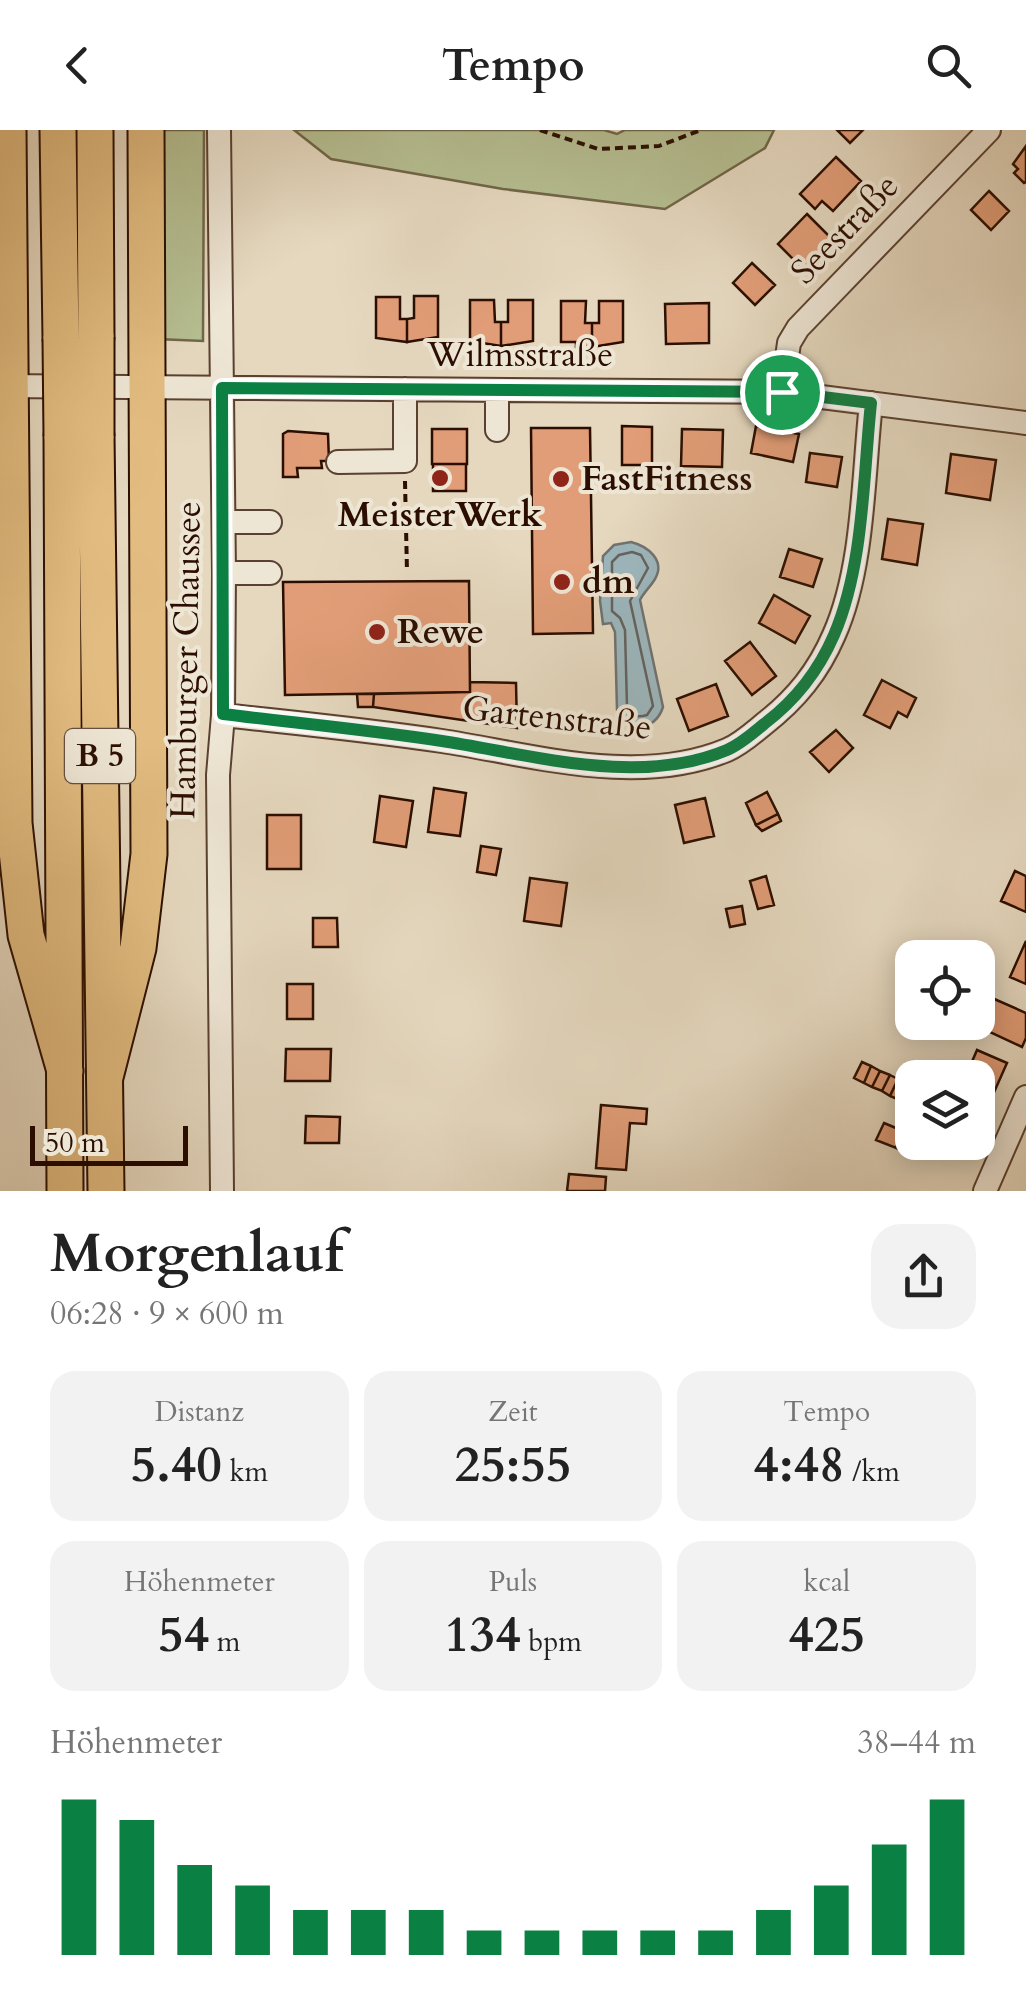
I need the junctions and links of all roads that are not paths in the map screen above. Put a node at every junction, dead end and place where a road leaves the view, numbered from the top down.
1 (8, 130) edge
2 (58, 130) edge
3 (95, 130) edge
4 (146, 130) edge
5 (219, 130) edge
6 (989, 130) edge
7 (78, 338) junction
8 (5, 386) edge
9 (145, 388) junction
10 (222, 388) junction
11 (405, 389) junction
12 (497, 390) junction
13 (782, 392) junction
14 (871, 403) junction
15 (1026, 424) edge
16 (497, 430) dead end
17 (79, 436) junction
18 (338, 462) dead end
19 (224, 522) junction
20 (270, 522) dead end
21 (270, 573) dead end
22 (224, 574) junction
23 (223, 714) junction
24 (65, 1071) junction
25 (105, 1077) junction
26 (1026, 1097) edge
27 (66, 1191) edge
28 (106, 1191) edge
29 (222, 1191) edge
30 (985, 1191) edge

1 - 8 highway
2 - 7 highway, B 5
3 - 7 highway, B 5
4 - 9 highway
5 - 10 street, Hamburger Chaussee
6 - 13 street, Seestraße
7 - 17 highway, B 5, bridge
8 - 9 street, Wilmsstraße
8 - 24 highway
9 - 10 street, Wilmsstraße
9 - 25 highway
10 - 11 street, Wilmsstraße
10 - 19 street, Hamburger Chaussee
11 - 12 street, Wilmsstraße
11 - 18 street
12 - 13 street, Wilmsstraße
12 - 16 street
13 - 14 street, Wilmsstraße
14 - 15 street, Wilmsstraße
14 - 23 street, Gartenstraße
17 - 24 highway, B 5
17 - 25 highway, B 5
19 - 20 street
19 - 22 street, Hamburger Chaussee
21 - 22 street
22 - 23 street, Hamburger Chaussee
23 - 29 street, Hamburger Chaussee
24 - 27 highway, B 5
25 - 28 highway, B 5
26 - 30 street

